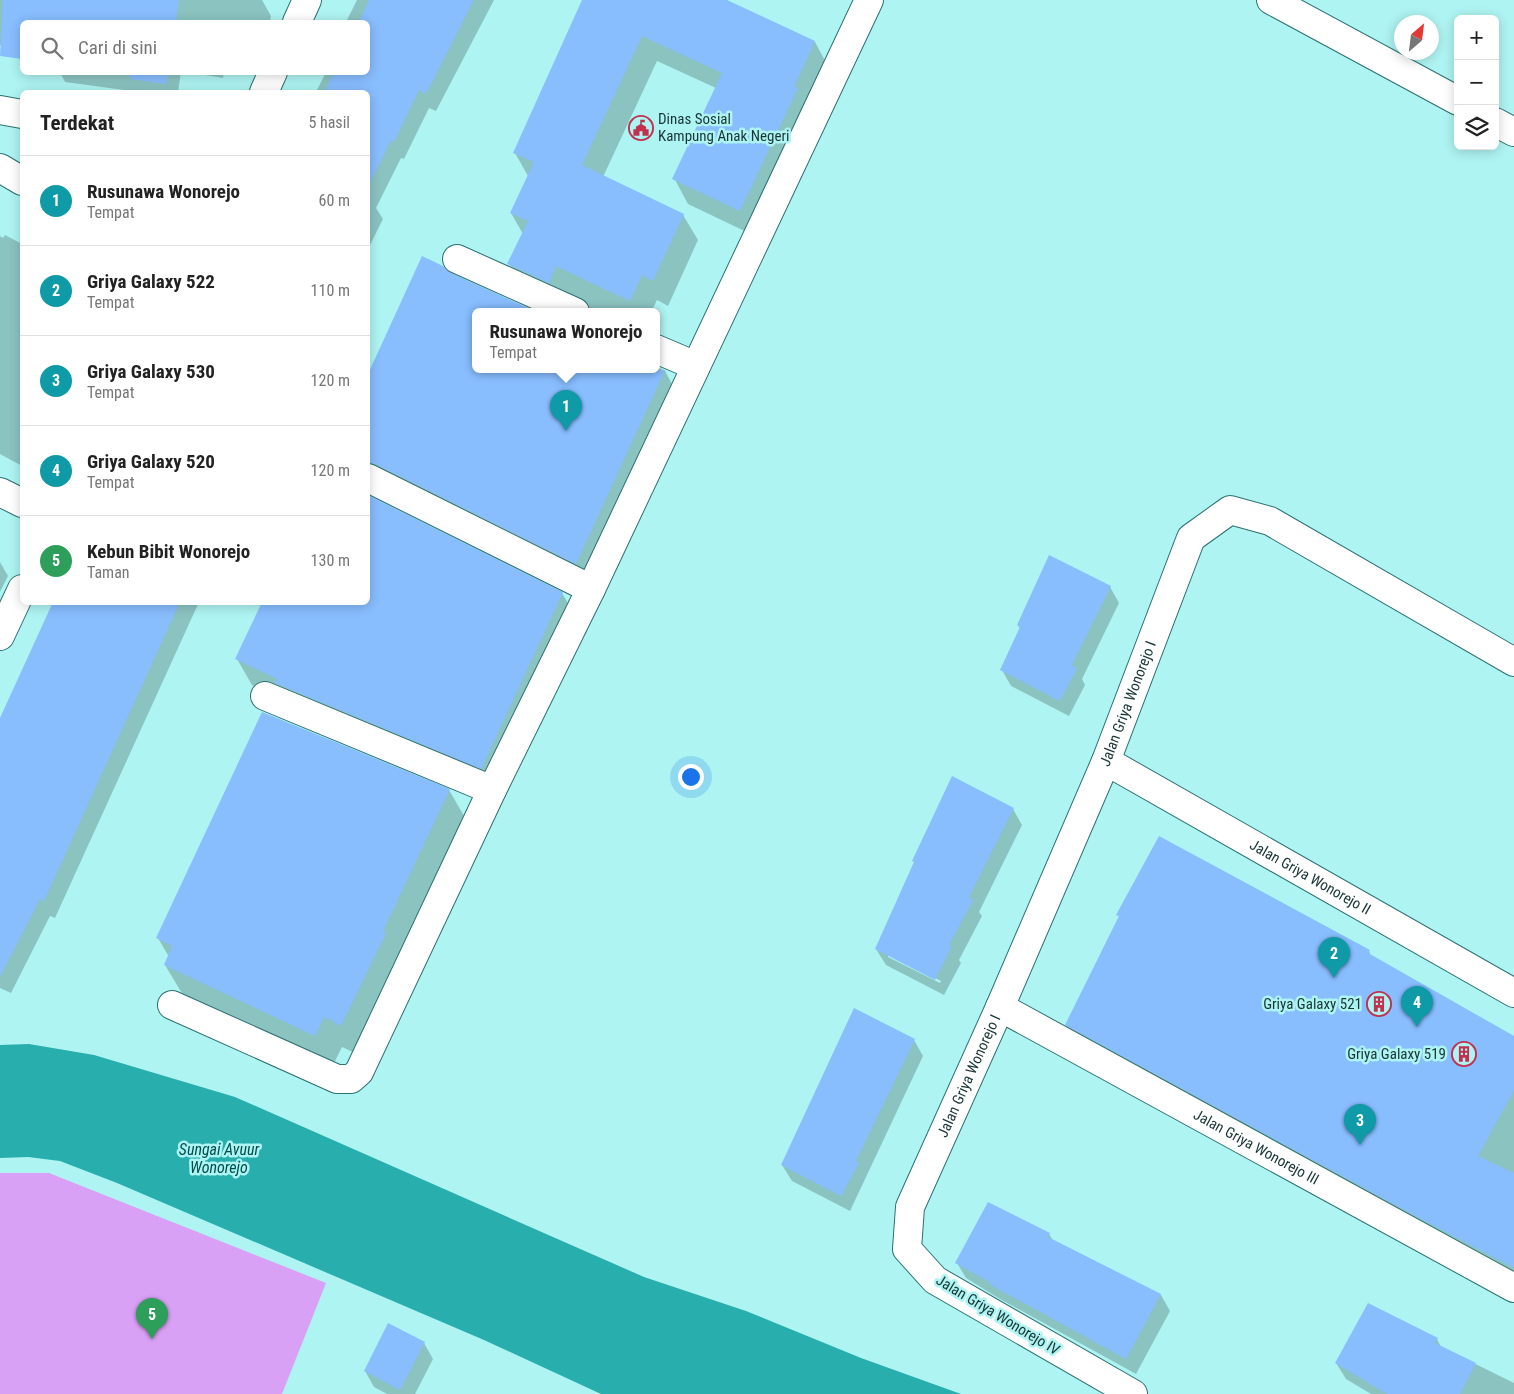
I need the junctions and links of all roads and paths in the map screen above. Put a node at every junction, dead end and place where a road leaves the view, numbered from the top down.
1 (307, 0) edge
2 (869, 0) edge
3 (1271, 0) edge
4 (298, 20) edge
5 (272, 75) edge
6 (265, 90) edge
7 (1454, 99) edge
8 (0, 110) edge
9 (20, 114) edge
10 (1499, 124) edge
11 (1514, 132) edge
12 (0, 168) edge
13 (20, 180) edge
14 (457, 259) dead end
15 (567, 308) edge
16 (660, 350) edge
17 (696, 366) junction
18 (370, 479) edge
19 (0, 492) edge
20 (20, 502) edge
21 (591, 589) junction
22 (20, 593) edge
23 (0, 636) edge
24 (1514, 662) edge
25 (264, 696) dead end
26 (1106, 761) junction
27 (492, 790) junction
28 (1514, 993) edge
29 (172, 1005) dead end
30 (1000, 1007) junction
31 (910, 1206) joint
32 (1514, 1288) edge
33 (1133, 1394) edge

1 - 4 street
2 - 17 street
3 - 7 street
5 - 6 street
8 - 9 street
10 - 11 street
12 - 13 street
14 - 15 street
16 - 17 street
17 - 21 street
18 - 21 street
19 - 20 street
21 - 27 street
22 - 23 street
24 - 26 street, Jalan Griya Wonorejo I
25 - 27 street
26 - 28 street, Jalan Griya Wonorejo II
26 - 30 street, Jalan Griya Wonorejo I
27 - 29 street
30 - 31 street, Jalan Griya Wonorejo I
30 - 32 street, Jalan Griya Wonorejo III
31 - 33 street, Jalan Griya Wonorejo IV

